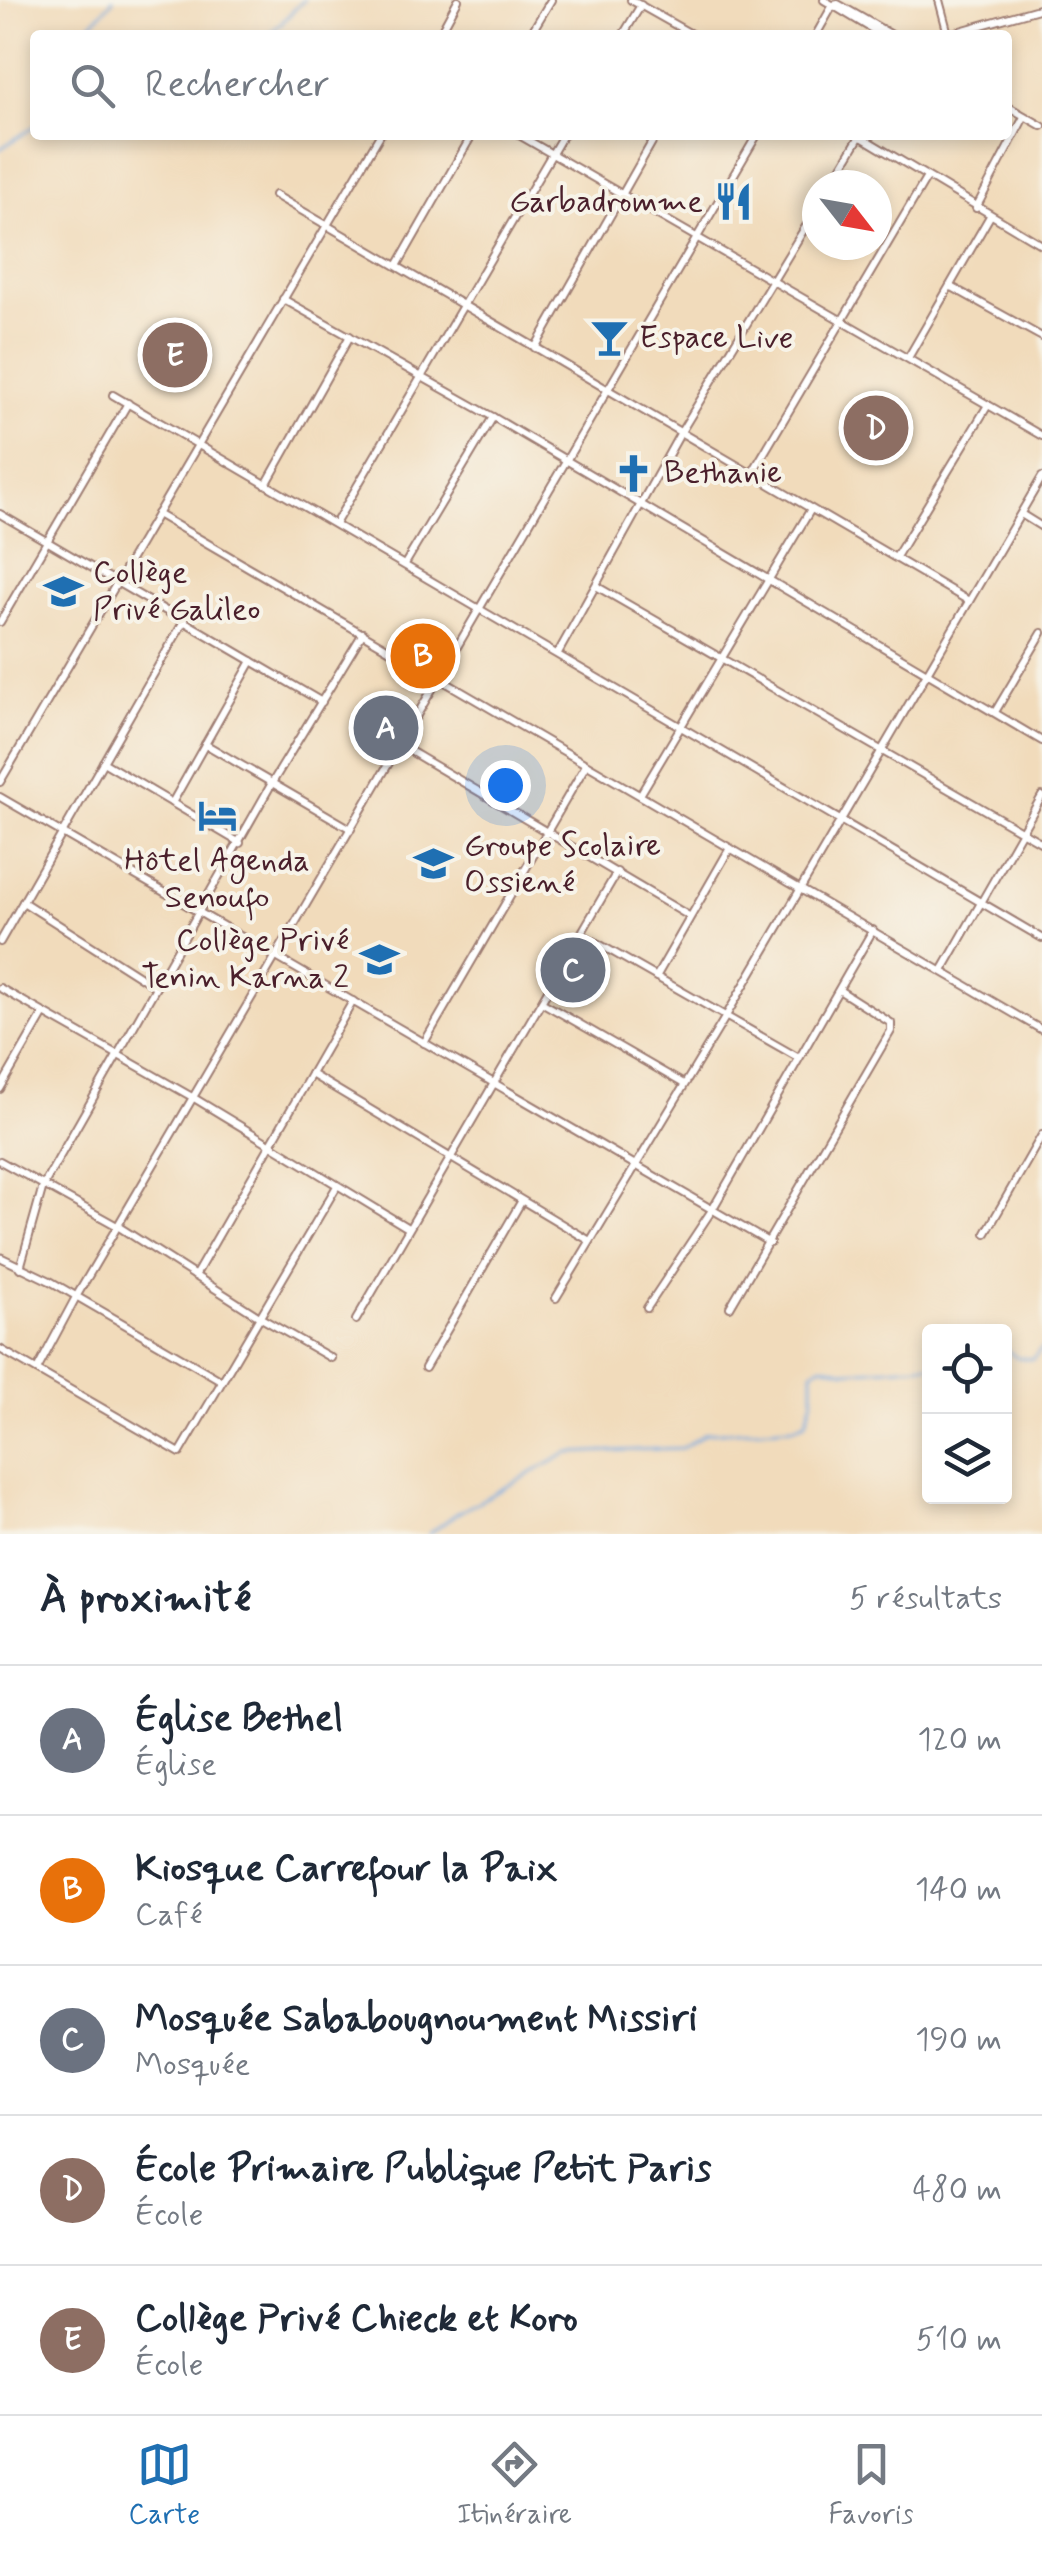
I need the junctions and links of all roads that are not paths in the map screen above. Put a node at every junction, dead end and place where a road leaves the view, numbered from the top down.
1 (458, 0) edge
2 (551, 0) edge
3 (632, 0) edge
4 (824, 0) edge
5 (940, 0) edge
6 (1017, 0) edge
7 (641, 5) junction
8 (833, 5) junction
9 (1042, 8) edge
10 (1020, 14) junction
11 (442, 30) edge
12 (533, 30) edge
13 (626, 30) edge
14 (684, 30) edge
15 (819, 30) edge
16 (874, 30) edge
17 (884, 30) edge
18 (946, 30) edge
19 (962, 30) edge
20 (1012, 109) edge
21 (1024, 117) junction
22 (1042, 126) edge
23 (377, 140) edge
24 (469, 140) edge
25 (528, 140) edge
26 (560, 140) edge
27 (653, 140) edge
28 (754, 140) edge
29 (857, 140) edge
30 (865, 140) edge
31 (1012, 140) edge
32 (1012, 140) edge
33 (552, 154) junction
34 (839, 170) edge
35 (926, 178) junction
36 (275, 194) dead end
37 (622, 196) junction
38 (976, 208) junction
39 (990, 216) junction
40 (326, 224) junction
41 (802, 233) edge
42 (697, 238) junction
43 (1042, 246) edge
44 (397, 266) junction
45 (773, 282) junction
46 (950, 286) junction
47 (283, 299) junction
48 (464, 304) junction
49 (842, 321) junction
50 (350, 336) junction
51 (1042, 337) edge
52 (535, 348) junction
53 (908, 358) junction
54 (422, 378) junction
55 (607, 389) junction
56 (112, 395) dead end
57 (128, 403) junction
58 (988, 404) junction
59 (493, 418) junction
60 (681, 432) junction
61 (1042, 436) edge
62 (198, 442) junction
63 (566, 462) junction
64 (751, 475) junction
65 (1042, 477) edge
66 (266, 483) junction
67 (642, 506) junction
68 (811, 509) junction
69 (0, 514) edge
70 (157, 514) junction
71 (1020, 514) junction
72 (335, 524) junction
73 (1042, 527) edge
74 (47, 542) junction
75 (896, 557) junction
76 (405, 564) junction
77 (770, 580) junction
78 (117, 582) junction
79 (596, 586) junction
80 (969, 601) junction
81 (480, 608) junction
82 (184, 621) junction
83 (0, 622) edge
84 (363, 633) junction
85 (1042, 633) edge
86 (558, 653) junction
87 (723, 659) junction
88 (252, 661) junction
89 (927, 672) junction
90 (440, 676) junction
91 (322, 702) junction
92 (995, 712) junction
93 (680, 727) junction
94 (1042, 741) edge
95 (205, 744) junction
96 (400, 745) junction
97 (881, 749) junction
98 (102, 761) junction
99 (586, 764) junction
100 (0, 782) edge
101 (272, 784) junction
102 (640, 795) junction
103 (1042, 796) edge
104 (0, 797) edge
105 (172, 803) junction
106 (841, 819) junction
107 (351, 829) junction
108 (1022, 832) junction
109 (546, 833) junction
110 (61, 834) junction
111 (240, 842) junction
112 (1042, 843) edge
113 (730, 848) junction
114 (617, 872) junction
115 (801, 888) junction
116 (22, 902) junction
117 (981, 903) junction
118 (200, 913) junction
119 (689, 916) junction
120 (874, 930) junction
121 (583, 934) junction
122 (1042, 938) edge
123 (0, 942) edge
124 (276, 957) junction
125 (942, 970) junction
126 (656, 977) junction
127 (156, 987) junction
128 (0, 988) edge
129 (839, 990) junction
130 (353, 1001) junction
131 (543, 1003) junction
132 (44, 1013) junction
133 (726, 1016) junction
134 (1042, 1030) edge
135 (424, 1043) junction
136 (118, 1057) junction
137 (799, 1058) junction
138 (311, 1074) junction
139 (684, 1084) junction
140 (495, 1086) junction
141 (0, 1089) edge
142 (194, 1098) junction
143 (1042, 1135) edge
144 (269, 1145) junction
145 (450, 1157) junction
146 (0, 1160) edge
147 (635, 1165) junction
148 (43, 1186) junction
149 (338, 1186) junction
150 (521, 1202) junction
151 (712, 1210) junction
152 (118, 1226) junction
153 (409, 1229) junction
154 (986, 1233) dead end
155 (590, 1241) junction
156 (770, 1243) junction
157 (0, 1257) edge
158 (20, 1268) junction
159 (195, 1276) junction
160 (76, 1296) junction
161 (556, 1298) dead end
162 (730, 1307) dead end
163 (647, 1308) dead end
164 (261, 1318) junction
165 (356, 1320) dead end
166 (0, 1349) edge
167 (332, 1358) dead end
168 (426, 1368) dead end
169 (38, 1370) junction
170 (222, 1382) junction

1 - 11 street
2 - 12 street
3 - 7 street
4 - 8 street
5 - 18 street
6 - 10 street
7 - 13 street
7 - 14 street
8 - 15 street
8 - 16 street
8 - 17 street
9 - 10 street
10 - 19 street
20 - 21 street
21 - 22 street
21 - 32 street
23 - 40 street
24 - 44 street
25 - 33 street
26 - 33 street
27 - 37 street
28 - 42 street
29 - 34 street
30 - 35 street
31 - 38 street
33 - 37 street
33 - 48 street
35 - 38 street
35 - 49 street
36 - 40 street
37 - 42 street
37 - 52 street
38 - 39 street
39 - 43 street
39 - 46 street
40 - 44 street
40 - 47 street
41 - 45 street
42 - 45 street
42 - 55 street
44 - 48 street
45 - 49 street
45 - 60 street
46 - 51 street
46 - 53 street
47 - 50 street
47 - 62 street
48 - 52 street
48 - 54 street
49 - 53 street
49 - 64 street
50 - 54 street
50 - 66 street
52 - 55 street
53 - 58 street
54 - 59 street
54 - 72 street
55 - 60 street
55 - 63 street
56 - 57 street
57 - 62 street
57 - 74 street
58 - 61 street
58 - 75 street
59 - 63 street
59 - 76 street
60 - 64 street
60 - 67 street
62 - 66 street
62 - 70 street
63 - 67 street
63 - 81 street
64 - 68 street
65 - 71 street
66 - 72 street
67 - 77 street
67 - 79 street
68 - 75 street
68 - 77 street
69 - 74 street
70 - 78 street
70 - 84 street
71 - 73 street
71 - 80 street
72 - 76 street
74 - 78 street
74 - 83 street
75 - 80 street
76 - 81 street
77 - 87 street
77 - 89 street
78 - 82 street
78 - 100 street
79 - 86 street
79 - 87 street
80 - 89 street
81 - 86 street
81 - 90 street
82 - 88 street
82 - 98 street
84 - 90 street
84 - 91 street
85 - 92 street
86 - 93 street
87 - 93 street
87 - 97 street
88 - 91 street
88 - 95 street
89 - 92 street
89 - 97 street
90 - 96 street
90 - 99 street
91 - 101 street
92 - 94 street
93 - 102 street
93 - 106 street
95 - 101 street
95 - 105 street
96 - 107 street
96 - 109 street
97 - 106 street
97 - 108 street
98 - 105 street
98 - 110 street
99 - 102 street
99 - 109 street
101 - 107 street
101 - 111 street
102 - 113 street
103 - 108 street
104 - 110 street
105 - 111 street
106 - 115 street
106 - 117 street
107 - 124 street
108 - 112 street
108 - 117 street
109 - 114 street
109 - 135 street
110 - 116 street
110 - 118 street
111 - 118 street
113 - 115 street
113 - 119 street
114 - 119 street
114 - 121 street
115 - 120 street
115 - 133 street
116 - 123 street
116 - 127 street
117 - 122 street
117 - 125 street
118 - 124 street
118 - 127 street
119 - 126 street
120 - 125 street
120 - 129 street
121 - 126 street
121 - 131 street
124 - 130 street
124 - 142 street
125 - 134 street
126 - 133 street
127 - 136 street
128 - 132 street
129 - 137 street
129 - 156 street
130 - 135 street
130 - 138 street
131 - 139 street
131 - 140 street
132 - 136 street
132 - 141 street
133 - 137 street
133 - 139 street
135 - 140 street
136 - 142 street
136 - 148 street
137 - 151 street
138 - 144 street
138 - 145 street
139 - 147 street
140 - 145 street
140 - 147 street
142 - 144 street
142 - 152 street
143 - 154 street
144 - 149 street
144 - 159 street
145 - 150 street
145 - 153 street
146 - 148 street
147 - 151 street
147 - 155 street
148 - 152 street
148 - 158 street
149 - 153 street
149 - 164 street
150 - 155 street
150 - 168 street
151 - 156 street
151 - 163 street
152 - 159 street
152 - 160 street
153 - 165 street
155 - 161 street
156 - 162 street
157 - 158 street
158 - 160 street
159 - 164 street
160 - 169 street
160 - 170 street
164 - 167 street
164 - 170 street
166 - 169 street
169 - 170 street

